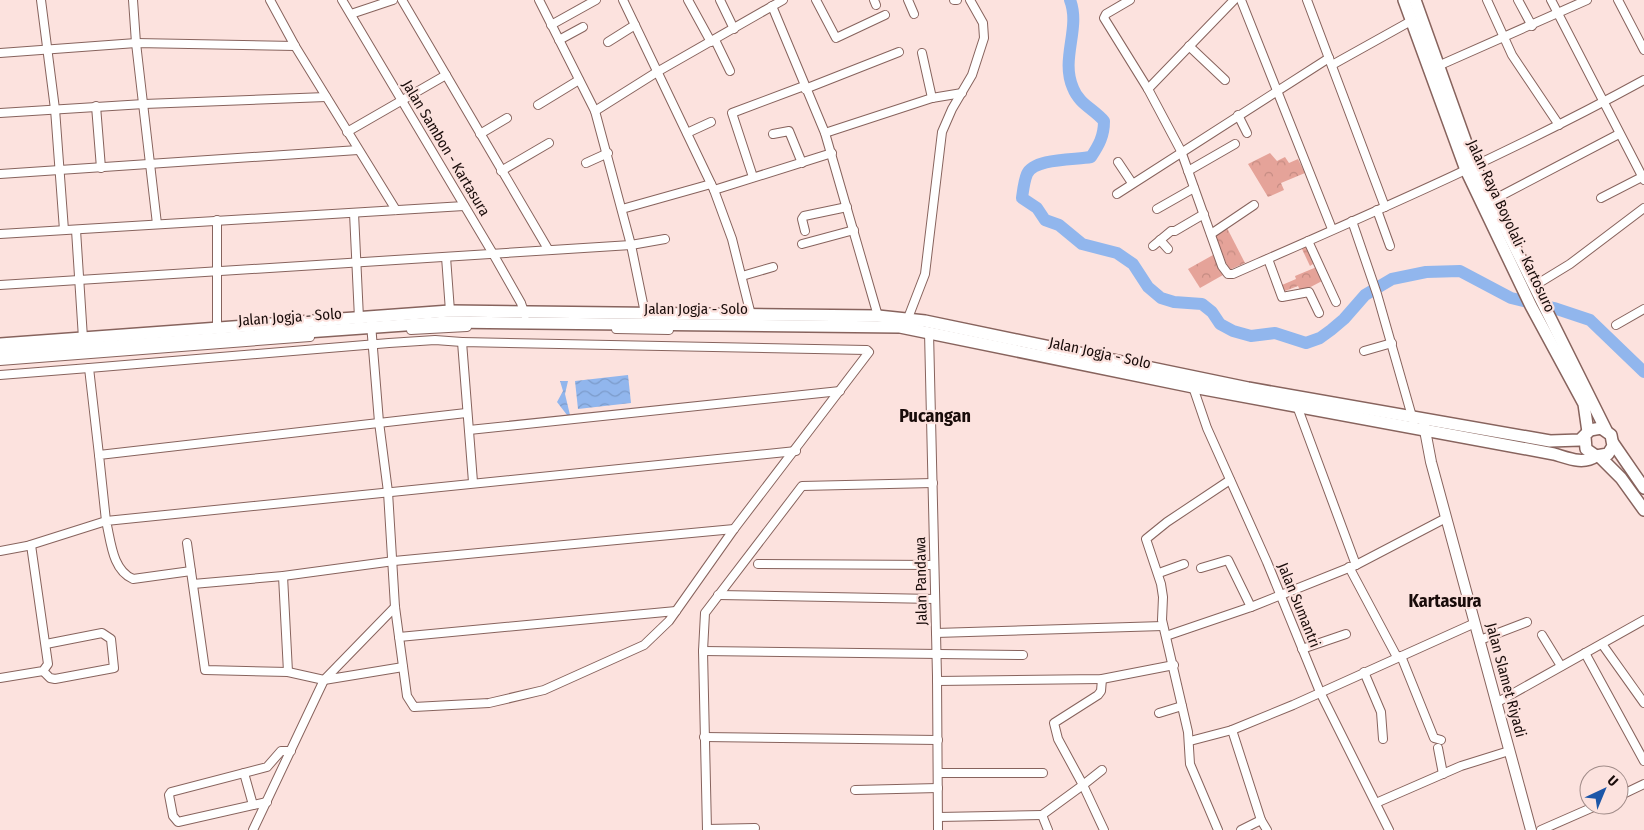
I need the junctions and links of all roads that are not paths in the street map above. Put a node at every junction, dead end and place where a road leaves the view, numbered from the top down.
1 (41, 0) edge
2 (134, 0) edge
3 (342, 0) edge
4 (393, 0) edge
5 (402, 0) edge
6 (539, 0) edge
7 (596, 0) edge
8 (623, 0) edge
9 (688, 0) edge
10 (720, 0) edge
11 (816, 0) edge
12 (908, 0) edge
13 (970, 0) edge
14 (1128, 0) edge
15 (1234, 0) edge
16 (1240, 0) edge
17 (1307, 0) edge
18 (1404, 0) edge
19 (1415, 0) edge
20 (1487, 0) edge
21 (1518, 0) edge
22 (1551, 0) edge
23 (1587, 0) edge
24 (1618, 0) edge
25 (274, 1) edge
26 (777, 2) edge
27 (351, 14) junction
28 (914, 14) dead end
29 (1558, 14) junction
30 (885, 15) dead end
31 (1411, 21) junction
32 (552, 25) junction
33 (635, 25) junction
34 (1532, 26) junction
35 (583, 27) dead end
36 (734, 28) junction
37 (1505, 38) junction
38 (559, 40) junction
39 (713, 41) junction
40 (608, 42) dead end
41 (136, 43) junction
42 (295, 46) junction
43 (1190, 46) junction
44 (46, 50) junction
45 (1644, 50) edge
46 (899, 52) dead end
47 (0, 53) edge
48 (922, 53) dead end
49 (1330, 62) junction
50 (1438, 66) junction
51 (730, 71) dead end
52 (657, 72) junction
53 (446, 75) junction
54 (579, 80) junction
55 (1225, 80) dead end
56 (1644, 80) edge
57 (804, 88) junction
58 (1148, 90) junction
59 (1276, 90) junction
60 (962, 93) junction
61 (326, 97) junction
62 (932, 98) junction
63 (402, 100) junction
64 (1602, 103) junction
65 (144, 104) junction
66 (538, 105) dead end
67 (96, 106) junction
68 (55, 109) junction
69 (595, 111) junction
70 (0, 113) edge
71 (1238, 114) junction
72 (507, 118) dead end
73 (711, 122) dead end
74 (1560, 125) junction
75 (348, 132) junction
76 (687, 133) junction
77 (825, 133) junction
78 (1247, 133) dead end
79 (480, 134) junction
80 (773, 134) dead end
81 (1619, 134) junction
82 (549, 143) dead end
83 (1235, 144) dead end
84 (358, 150) junction
85 (1181, 151) junction
86 (608, 153) junction
87 (832, 153) junction
88 (1118, 162) dead end
89 (586, 163) dead end
90 (802, 163) junction
91 (149, 164) junction
92 (101, 168) junction
93 (1470, 168) junction
94 (59, 170) junction
95 (501, 171) junction
96 (1188, 171) junction
97 (0, 174) edge
98 (753, 177) junction
99 (1643, 178) edge
100 (1132, 183) junction
101 (713, 187) junction
102 (1194, 188) junction
103 (1117, 194) dead end
104 (1601, 198) dead end
105 (1491, 201) junction
106 (1254, 205) dead end
107 (464, 206) junction
108 (847, 207) junction
109 (1385, 207) junction
110 (1644, 208) edge
111 (622, 209) junction
112 (1157, 209) dead end
113 (396, 210) junction
114 (1377, 210) junction
115 (354, 213) junction
116 (1204, 214) junction
117 (217, 220) junction
118 (1352, 221) junction
119 (157, 224) junction
120 (64, 230) junction
121 (76, 230) junction
122 (854, 230) junction
123 (1332, 230) junction
124 (805, 231) dead end
125 (0, 234) edge
126 (1211, 234) junction
127 (665, 239) dead end
128 (1160, 240) junction
129 (1308, 241) junction
130 (802, 244) dead end
131 (631, 245) junction
132 (1153, 246) dead end
133 (1390, 246) dead end
134 (1168, 249) dead end
135 (548, 250) junction
136 (492, 252) junction
137 (446, 257) junction
138 (1268, 259) junction
139 (356, 261) junction
140 (773, 267) dead end
141 (217, 270) junction
142 (742, 276) junction
143 (78, 279) junction
144 (0, 285) edge
145 (1532, 295) junction
146 (1336, 302) dead end
147 (1644, 309) edge
148 (450, 311) junction
149 (1319, 313) dead end
150 (750, 314) junction
151 (525, 317) junction
152 (358, 318) junction
153 (908, 318) junction
154 (646, 319) junction
155 (876, 320) junction
156 (371, 325) junction
157 (1616, 325) dead end
158 (217, 327) junction
159 (344, 331) junction
160 (929, 332) junction
161 (83, 338) junction
162 (462, 342) junction
163 (1392, 343) junction
164 (0, 344) edge
165 (372, 345) junction
166 (1364, 351) dead end
167 (0, 354) edge
168 (1052, 354) junction
169 (0, 361) edge
170 (89, 368) junction
171 (0, 375) edge
172 (1193, 387) junction
173 (840, 391) junction
174 (1297, 406) junction
175 (466, 413) junction
176 (378, 422) junction
177 (1419, 425) junction
178 (469, 430) junction
179 (1606, 430) junction
180 (1587, 435) junction
181 (1613, 442) junction
182 (796, 451) junction
183 (99, 455) junction
184 (1597, 456) junction
185 (1230, 480) junction
186 (473, 482) junction
187 (932, 483) junction
188 (1644, 488) edge
189 (388, 492) junction
190 (1644, 510) edge
191 (1446, 518) junction
192 (106, 521) junction
193 (734, 529) junction
194 (187, 543) dead end
195 (31, 545) junction
196 (0, 551) edge
197 (394, 561) junction
198 (758, 564) dead end
199 (1184, 564) dead end
200 (934, 565) junction
201 (1353, 566) junction
202 (1201, 568) dead end
203 (190, 571) junction
204 (1159, 573) junction
205 (283, 576) junction
206 (192, 584) junction
207 (718, 595) junction
208 (1280, 596) junction
209 (935, 599) junction
210 (395, 606) junction
211 (1251, 607) junction
212 (676, 611) junction
213 (1644, 620) edge
214 (1527, 622) dead end
215 (1475, 623) junction
216 (1163, 626) junction
217 (936, 633) junction
218 (1346, 634) dead end
219 (1542, 635) dead end
220 (1166, 636) junction
221 (399, 637) junction
222 (1480, 640) junction
223 (46, 644) junction
224 (1602, 644) junction
225 (1302, 649) junction
226 (703, 651) junction
227 (1585, 653) junction
228 (936, 655) junction
229 (1023, 655) dead end
230 (1399, 656) junction
231 (1174, 665) junction
232 (1561, 666) junction
233 (402, 667) junction
234 (43, 671) junction
235 (288, 672) junction
236 (1364, 672) junction
237 (0, 678) edge
238 (1102, 679) junction
239 (324, 680) junction
240 (937, 681) junction
241 (1320, 692) junction
242 (1496, 703) junction
243 (1644, 703) edge
244 (1182, 706) junction
245 (1159, 713) dead end
246 (1232, 730) junction
247 (704, 737) junction
248 (1383, 739) dead end
249 (938, 740) junction
250 (1441, 740) dead end
251 (1190, 741) junction
252 (1438, 748) dead end
253 (291, 751) junction
254 (1509, 751) junction
255 (1644, 761) edge
256 (1102, 770) dead end
257 (244, 773) junction
258 (938, 773) junction
259 (1043, 773) dead end
260 (1443, 774) junction
261 (1644, 784) edge
262 (1083, 786) junction
263 (938, 788) junction
264 (855, 790) dead end
265 (1629, 791) edge
266 (267, 802) junction
267 (1376, 803) junction
268 (253, 805) junction
269 (1579, 813) edge
270 (1042, 815) junction
271 (938, 817) junction
272 (1261, 820) junction
273 (755, 828) dead end
274 (253, 830) edge
275 (708, 830) edge
276 (938, 830) edge
277 (1048, 830) edge
278 (1104, 830) edge
279 (1218, 830) edge
280 (1241, 830) edge
281 (1267, 830) edge
282 (1389, 830) edge
283 (1531, 830) edge
284 (1541, 830) edge

1 - 44 street
2 - 41 street
3 - 27 street, Jalan Sambon - Kartasura
4 - 27 street
5 - 53 street
6 - 32 street
7 - 32 street
8 - 33 street
9 - 39 street
10 - 36 street
11 - 30 street
12 - 28 street
13 - 60 street
14 - 58 street
15 - 43 street
16 - 59 street
17 - 49 street
18 - 31 highway, Jalan Raya Boyolali - Kartosuro
19 - 50 highway, Jalan Raya Boyolali - Kartosuro
20 - 37 street
21 - 34 street
22 - 29 street
23 - 29 street
24 - 45 street
25 - 42 street
26 - 36 street
26 - 57 street
27 - 63 street, Jalan Sambon - Kartasura
29 - 34 street
29 - 64 street
31 - 49 street
31 - 93 highway, Jalan Raya Boyolali - Kartosuro
32 - 38 street
33 - 40 street
33 - 52 street
34 - 37 street
35 - 38 street
36 - 39 street
37 - 50 street
37 - 74 street
38 - 54 street
39 - 51 street
39 - 52 street
41 - 42 street
41 - 44 street
41 - 65 street
42 - 61 street
43 - 55 street
43 - 58 street
44 - 47 street
44 - 68 street
46 - 57 street
48 - 62 street
49 - 59 street
49 - 109 street
50 - 93 highway, Jalan Raya Boyolali - Kartosuro
52 - 69 street
52 - 76 street
53 - 63 street
53 - 79 street
54 - 66 street
54 - 69 street
56 - 64 street
57 - 77 street
57 - 98 street
58 - 85 street
59 - 71 street
59 - 123 street
60 - 62 street
60 - 153 street
61 - 65 street
61 - 75 street
62 - 77 street
63 - 75 street
63 - 107 street, Jalan Sambon - Kartasura
64 - 74 street
64 - 81 street
65 - 67 street
65 - 91 street
67 - 68 street
67 - 92 street
68 - 70 street
68 - 94 street
69 - 86 street
71 - 78 street
71 - 85 street
72 - 79 street
73 - 76 street
74 - 93 street
75 - 84 street
76 - 101 street
77 - 87 street
79 - 95 street
80 - 90 street
81 - 99 street
81 - 105 street
82 - 95 street
83 - 96 street
84 - 91 street
84 - 113 street
85 - 96 street
85 - 100 street
86 - 89 street
86 - 111 street
87 - 90 street
87 - 108 street
88 - 100 street
90 - 98 street
91 - 92 street
91 - 119 street
92 - 94 street
93 - 105 highway, Jalan Raya Boyolali - Kartosuro
93 - 109 street
93 - 145 highway, Jalan Raya Boyolali - Kartosuro
94 - 97 street
94 - 120 street
95 - 135 street
96 - 102 street
98 - 101 street
99 - 104 street
100 - 103 street
101 - 111 street
101 - 142 street
102 - 112 street
102 - 116 street
105 - 145 highway, Jalan Raya Boyolali - Kartosuro
106 - 126 street
107 - 113 street
107 - 136 street, Jalan Sambon - Kartasura
108 - 122 street
108 - 124 street
109 - 114 street
110 - 145 street
111 - 131 street
113 - 115 street
114 - 118 street
114 - 133 street
115 - 117 street
115 - 139 street
116 - 126 street
116 - 128 street
117 - 119 street
117 - 141 street
118 - 123 street
118 - 163 street
119 - 121 street
120 - 121 street
120 - 125 street
121 - 143 street
122 - 130 street
122 - 155 street
123 - 129 street
126 - 138 street
127 - 131 street
128 - 132 street
128 - 134 street
129 - 138 street
129 - 146 street
131 - 135 street
131 - 154 street
135 - 136 street
136 - 137 street
136 - 151 street, Jalan Sambon - Kartasura
137 - 139 street
137 - 148 street
138 - 149 street
139 - 141 street
139 - 152 street
140 - 142 street
141 - 143 street
141 - 158 street
142 - 150 street
143 - 144 street
143 - 161 street
145 - 179 highway, Jalan Raya Boyolali - Kartosuro
145 - 180 highway, Jalan Raya Boyolali - Kartosuro
147 - 157 street
148 - 151 highway, Jalan Jogja - Solo
148 - 156 highway, Jalan Jogja - Solo
150 - 154 highway, Jalan Jogja - Solo
150 - 155 highway, Jalan Jogja - Solo
151 - 154 highway, Jalan Jogja - Solo
151 - 156 highway, Jalan Jogja - Solo
152 - 156 highway, Jalan Jogja - Solo
152 - 158 highway, Jalan Jogja - Solo
153 - 155 highway, Jalan Jogja - Solo
153 - 168 highway, Jalan Jogja - Solo
154 - 155 highway, Jalan Jogja - Solo
155 - 156 street
155 - 160 highway, Jalan Jogja - Solo
156 - 159 highway, Jalan Jogja - Solo
156 - 165 street
158 - 161 highway, Jalan Jogja - Solo
159 - 167 highway, Jalan Jogja - Solo
159 - 169 street
160 - 168 highway, Jalan Jogja - Solo
160 - 187 street, Jalan Pandawa
161 - 164 highway, Jalan Jogja - Solo
162 - 165 street
162 - 173 street
162 - 175 street
163 - 166 street
163 - 177 street
165 - 170 street
165 - 176 street
168 - 172 highway, Jalan Jogja - Solo
168 - 177 highway, Jalan Jogja - Solo
170 - 171 street
170 - 183 street
172 - 174 highway, Jalan Jogja - Solo
172 - 185 street, Jalan Sumantri
173 - 178 street
173 - 182 street
174 - 177 highway, Jalan Jogja - Solo
174 - 201 street
175 - 176 street
175 - 178 street
176 - 183 street
176 - 189 street
177 - 180 highway
177 - 184 highway
177 - 191 main road, Jalan Slamet Riyadi
178 - 186 street
179 - 180 highway
179 - 181 highway
180 - 184 highway
181 - 184 highway
181 - 188 highway
182 - 186 street
182 - 193 street
183 - 192 street
184 - 190 highway
185 - 204 street
185 - 208 street, Jalan Sumantri
186 - 189 street
187 - 200 street, Jalan Pandawa
187 - 207 street
189 - 192 street
189 - 197 street
191 - 201 street
191 - 215 main road, Jalan Slamet Riyadi
192 - 195 street
192 - 203 street
193 - 197 street
193 - 212 street
194 - 203 street
195 - 196 street
195 - 223 street
197 - 205 street
197 - 210 street
198 - 200 street
199 - 204 street
200 - 209 street, Jalan Pandawa
201 - 208 street
201 - 230 street
202 - 211 street
203 - 206 street
204 - 216 street
205 - 206 street
205 - 235 street
206 - 235 street
207 - 209 street
207 - 226 street
208 - 211 street
208 - 225 street, Jalan Sumantri
209 - 217 street, Jalan Pandawa
210 - 221 street
210 - 239 street
211 - 220 street
212 - 221 street
212 - 233 street
213 - 224 street
214 - 222 street
215 - 222 main road, Jalan Slamet Riyadi
215 - 230 street
216 - 217 street
216 - 220 street
217 - 228 street, Jalan Pandawa
218 - 225 street
219 - 232 street
220 - 231 street
221 - 233 street
222 - 242 main road, Jalan Slamet Riyadi
223 - 234 street
223 - 234 street
224 - 227 street
224 - 243 street
225 - 241 street, Jalan Sumantri
226 - 228 street
226 - 247 street
227 - 232 street
227 - 255 street
228 - 229 street
228 - 240 street, Jalan Pandawa
230 - 236 street
230 - 250 street
231 - 238 street
231 - 244 street
232 - 242 street
233 - 239 street
234 - 237 street
235 - 239 street
236 - 241 street
236 - 248 street
238 - 240 street
238 - 262 street
239 - 253 street
240 - 249 street, Jalan Pandawa
241 - 246 street
241 - 267 street, Jalan Sumantri
242 - 254 main road, Jalan Slamet Riyadi
244 - 245 street
244 - 251 street
246 - 251 street
246 - 272 street
247 - 249 street
247 - 275 street
249 - 258 street, Jalan Pandawa
251 - 279 street
252 - 260 street
253 - 257 street
253 - 266 street
254 - 260 street
254 - 283 main road, Jalan Slamet Riyadi
256 - 262 street
257 - 268 street
257 - 268 street
258 - 259 street
258 - 263 street, Jalan Pandawa
260 - 267 street
261 - 265 street
262 - 270 street
262 - 278 street
263 - 264 street
263 - 271 street, Jalan Pandawa
266 - 268 street
266 - 274 street
267 - 282 street, Jalan Sumantri
269 - 284 street
270 - 271 street
270 - 277 street
271 - 276 street, Jalan Pandawa
272 - 280 street
272 - 281 street
273 - 275 street

